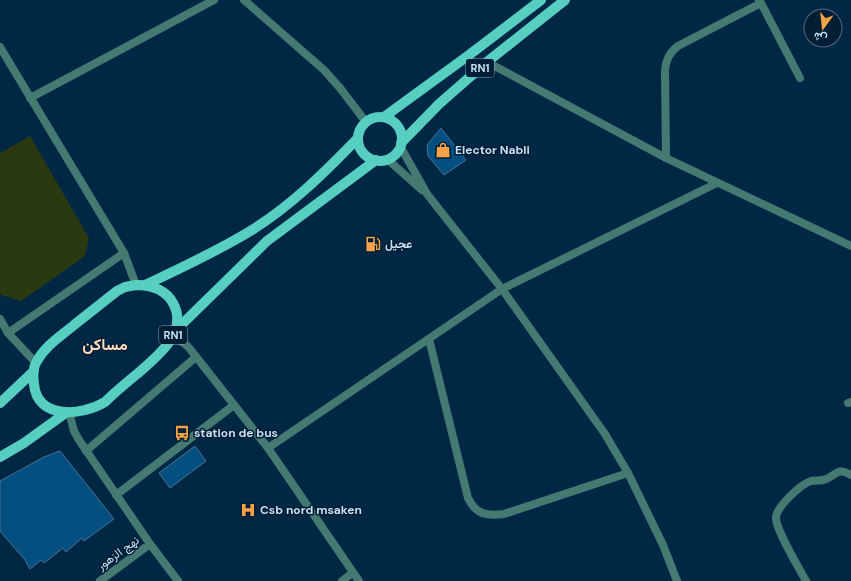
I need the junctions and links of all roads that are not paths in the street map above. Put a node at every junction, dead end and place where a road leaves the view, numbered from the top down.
1 (214, 0) edge
2 (244, 0) edge
3 (540, 0) edge
4 (565, 0) edge
5 (760, 1) edge
6 (0, 47) edge
7 (487, 62) junction
8 (800, 78) dead end
9 (30, 98) junction
10 (384, 117) junction
11 (366, 122) junction
12 (358, 138) junction
13 (401, 145) junction
14 (666, 158) junction
15 (387, 159) junction
16 (376, 160) junction
17 (717, 183) junction
18 (427, 194) junction
19 (851, 246) edge
20 (124, 253) junction
21 (141, 285) junction
22 (502, 288) junction
23 (0, 319) edge
24 (8, 333) junction
25 (173, 334) junction
26 (429, 339) junction
27 (196, 357) junction
28 (35, 367) junction
29 (0, 403) edge
30 (234, 404) junction
31 (68, 412) junction
32 (268, 448) junction
33 (86, 451) junction
34 (0, 457) edge
35 (628, 473) junction
36 (851, 475) edge
37 (116, 495) junction
38 (150, 544) junction
39 (352, 573) junction
40 (677, 580) edge
41 (100, 581) edge
42 (178, 581) edge
43 (342, 581) edge
44 (359, 581) edge
45 (806, 581) edge

1 - 9 street
2 - 11 street
3 - 10 main road, RN1
4 - 7 main road, RN1
5 - 8 street
5 - 14 street
6 - 9 street
7 - 13 main road, RN1
7 - 14 street
9 - 20 street
10 - 11 main road, RN1
10 - 13 main road
11 - 12 main road
12 - 16 main road
12 - 21 main road
13 - 15 main road, RN1
13 - 18 street
14 - 17 street
15 - 16 main road
15 - 18 street
16 - 25 main road, RN1
17 - 19 street
17 - 22 street
18 - 22 street
20 - 21 street
20 - 24 street
21 - 25 main road, RN1
21 - 28 main road
22 - 26 street
22 - 35 street
23 - 24 street
24 - 28 street
25 - 27 street
25 - 31 main road, RN1
26 - 32 street
26 - 35 street
27 - 30 street
27 - 33 street
28 - 29 main road
28 - 31 main road, RN1
30 - 32 street
30 - 37 street
31 - 33 street
31 - 34 main road, RN1
32 - 39 street
33 - 37 street
35 - 40 street
36 - 45 street
37 - 38 street
38 - 41 street, نهج الزهور
38 - 42 street
39 - 43 street
39 - 44 street

